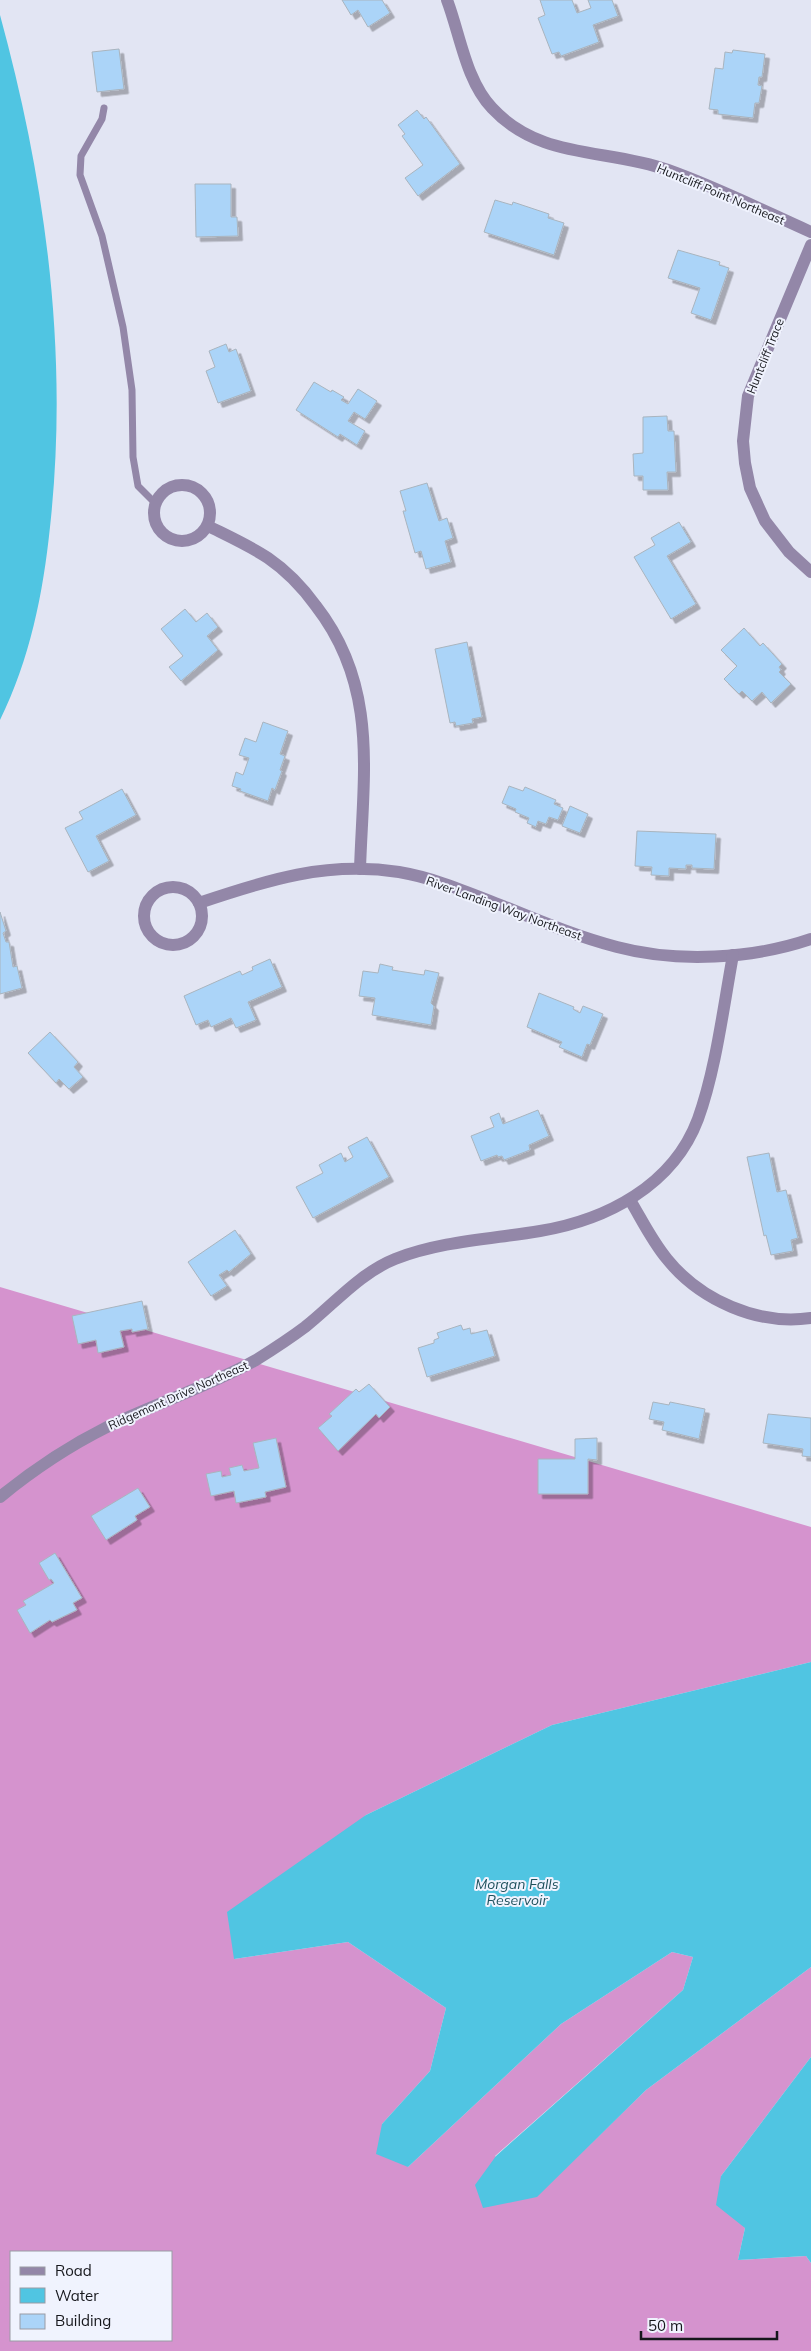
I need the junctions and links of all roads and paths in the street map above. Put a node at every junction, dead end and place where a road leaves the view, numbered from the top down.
1 (447, 0) edge
2 (104, 108) dead end
3 (811, 232) edge
4 (811, 245) edge
5 (155, 503) junction
6 (208, 526) junction
7 (811, 572) edge
8 (360, 869) junction
9 (199, 903) junction
10 (811, 939) edge
11 (733, 955) junction
12 (630, 1200) junction
13 (811, 1318) edge
14 (0, 1497) edge

1 - 3 street, Huntcliff Point Northeast
2 - 5 lane
4 - 7 street, Huntcliff Trace
5 - 6 street
5 - 6 street
6 - 8 street
8 - 9 street, River Landing Way Northeast
8 - 11 street, River Landing Way Northeast
9 - 9 street
10 - 11 street, River Landing Way Northeast
11 - 12 street, Ridgemont Drive Northeast
12 - 13 street
12 - 14 street, Ridgemont Drive Northeast

